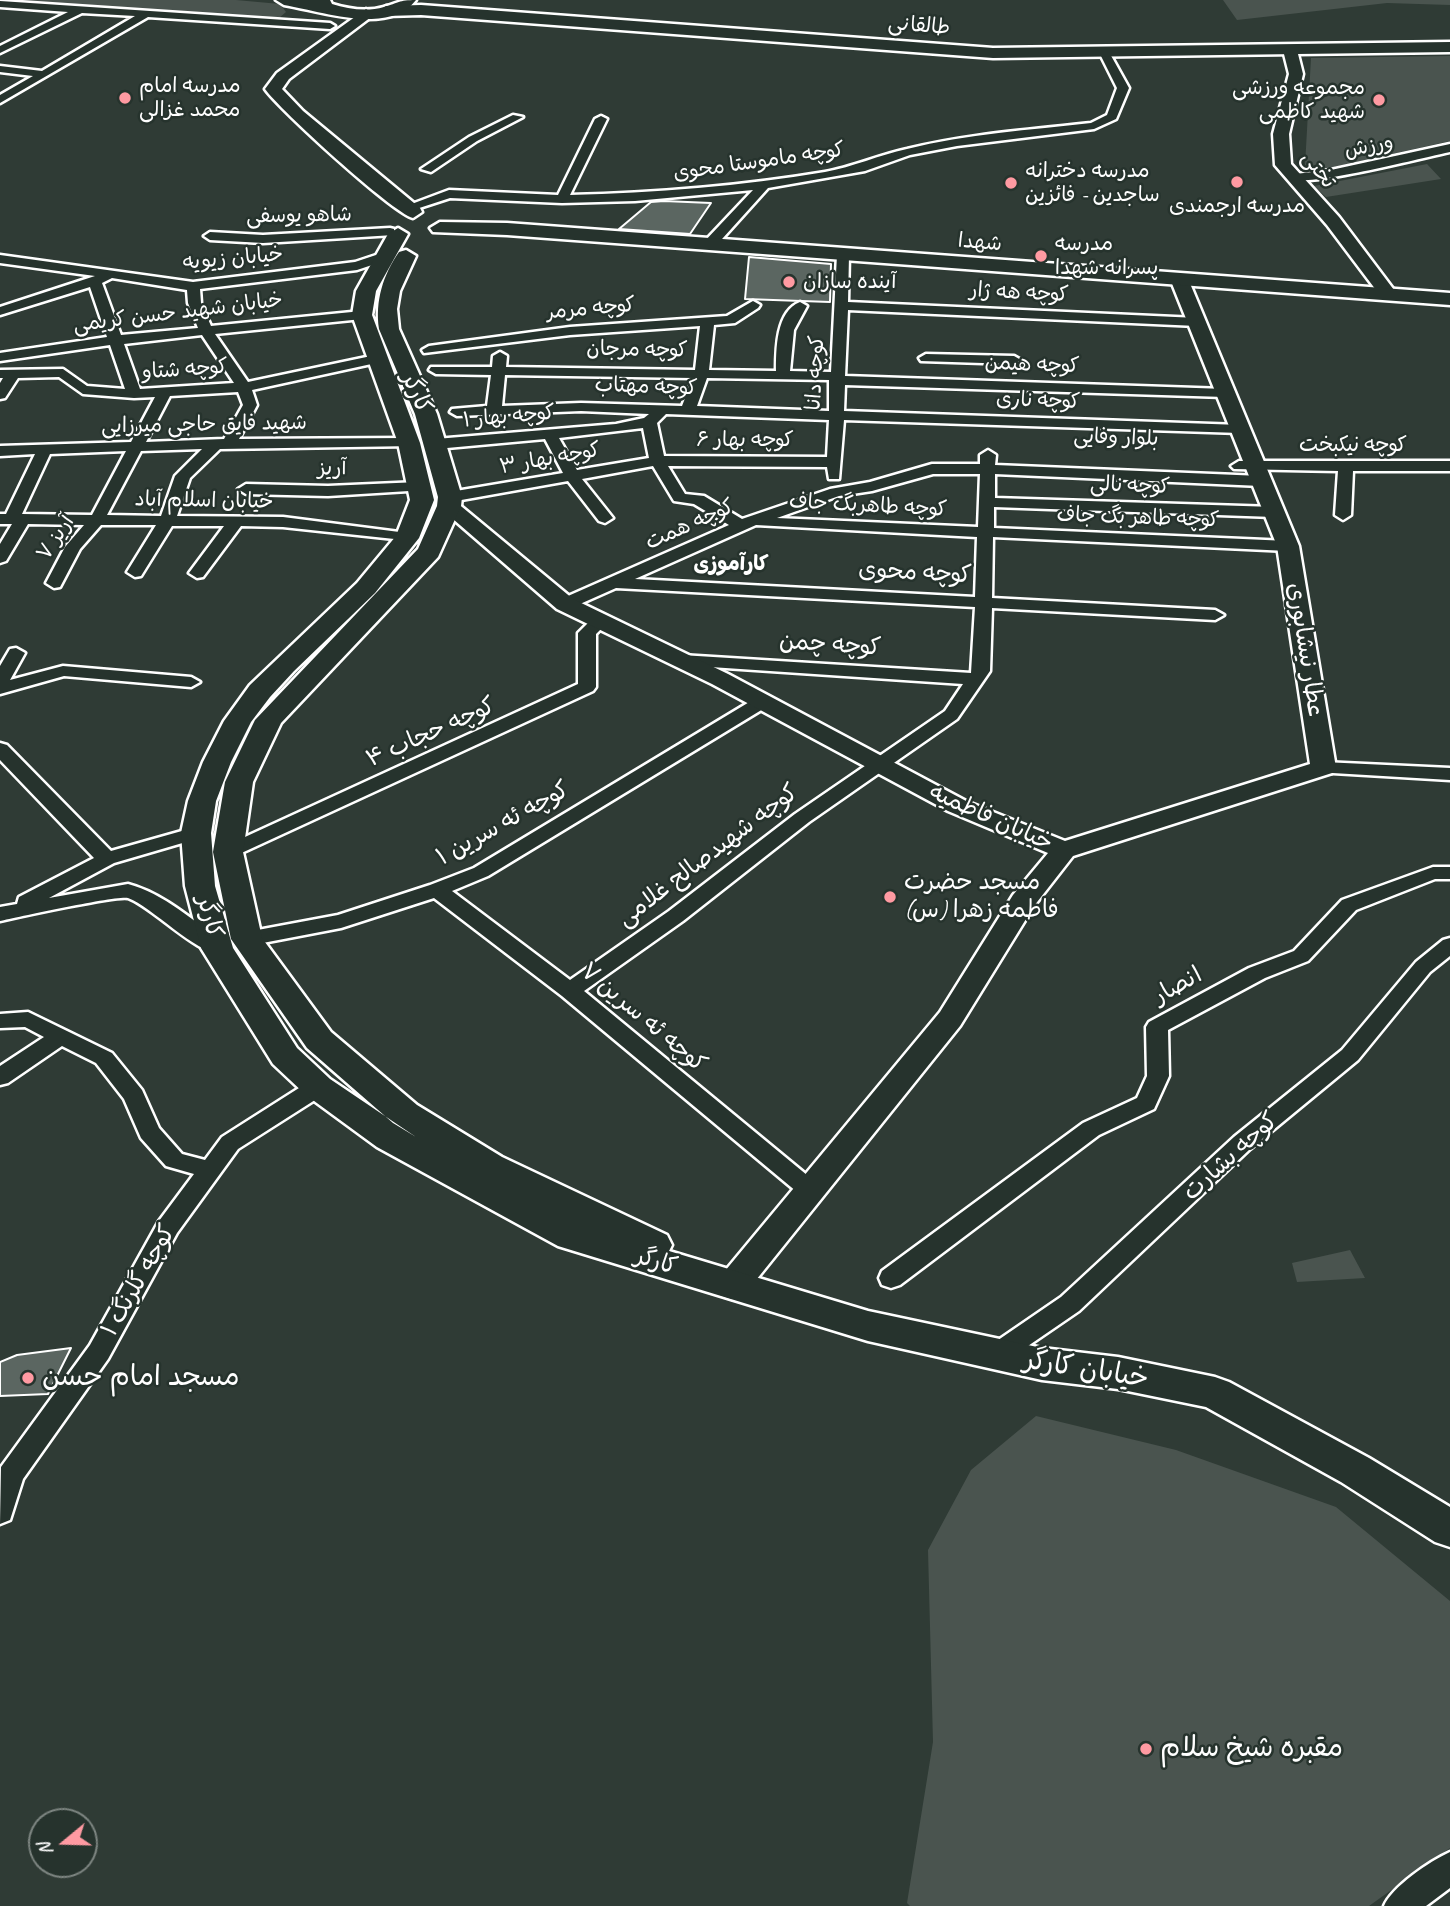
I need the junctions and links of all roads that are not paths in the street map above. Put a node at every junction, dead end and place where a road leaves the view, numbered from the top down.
1 (284, 0) edge
2 (411, 0) edge
3 (0, 4) edge
4 (79, 10) junction
5 (329, 12) edge
6 (386, 12) junction
7 (366, 14) junction
8 (144, 15) junction
9 (584, 19) junction
10 (0, 35) edge
11 (25, 37) junction
12 (1450, 40) edge
13 (1287, 47) junction
14 (1450, 47) edge
15 (0, 50) edge
16 (1104, 52) junction
17 (0, 69) edge
18 (44, 74) junction
19 (261, 76) dead end
20 (0, 100) edge
21 (260, 101) dead end
22 (517, 117) dead end
23 (601, 120) dead end
24 (1450, 148) edge
25 (427, 169) dead end
26 (1295, 178) junction
27 (764, 185) junction
28 (366, 197) dead end
29 (562, 199) junction
30 (407, 226) junction
31 (210, 236) dead end
32 (708, 246) junction
33 (843, 255) junction
34 (285, 257) junction
35 (0, 259) edge
36 (111, 274) junction
37 (95, 281) junction
38 (1180, 281) junction
39 (193, 286) junction
40 (1388, 294) junction
41 (1450, 299) edge
42 (753, 305) dead end
43 (4, 306) edge
44 (800, 306) dead end
45 (840, 306) junction
46 (362, 315) junction
47 (707, 322) junction
48 (1196, 322) junction
49 (205, 330) junction
50 (117, 340) junction
51 (502, 340) junction
52 (0, 343) edge
53 (429, 350) dead end
54 (4, 356) edge
55 (926, 358) dead end
56 (376, 359) junction
57 (1014, 360) dead end
58 (497, 369) junction
59 (436, 370) dead end
60 (702, 373) junction
61 (7, 374) edge
62 (783, 374) junction
63 (836, 378) junction
64 (245, 387) junction
65 (166, 392) junction
66 (1225, 393) junction
67 (134, 394) junction
68 (0, 395) edge
69 (663, 409) junction
70 (688, 410) junction
71 (494, 411) junction
72 (457, 412) dead end
73 (835, 414) junction
74 (649, 422) junction
75 (1240, 429) junction
76 (550, 434) junction
77 (223, 444) junction
78 (423, 444) junction
79 (138, 446) junction
80 (45, 449) junction
81 (0, 451) edge
82 (657, 461) junction
83 (832, 461) junction
84 (987, 462) junction
85 (1346, 466) junction
86 (1450, 466) edge
87 (1258, 473) junction
88 (572, 476) junction
89 (419, 487) junction
90 (246, 489) dead end
91 (836, 492) junction
92 (449, 501) junction
93 (985, 502) junction
94 (1275, 512) junction
95 (1343, 515) dead end
96 (606, 518) dead end
97 (12, 519) edge
98 (97, 520) junction
99 (167, 521) junction
100 (236, 522) junction
101 (745, 523) junction
102 (985, 533) junction
103 (407, 538) junction
104 (1288, 546) junction
105 (0, 558) edge
106 (135, 572) dead end
107 (197, 573) dead end
108 (611, 582) junction
109 (54, 583) dead end
110 (983, 601) junction
111 (565, 604) junction
112 (1215, 615) dead end
113 (600, 621) junction
114 (16, 653) dead end
115 (681, 660) junction
116 (975, 678) junction
117 (191, 682) dead end
118 (0, 683) edge
119 (0, 689) edge
120 (762, 702) junction
121 (0, 749) edge
122 (880, 766) junction
123 (1324, 768) junction
124 (1450, 774) edge
125 (196, 833) junction
126 (1064, 850) junction
127 (228, 852) junction
128 (107, 859) junction
129 (1450, 873) edge
130 (437, 890) junction
131 (1, 913) edge
132 (247, 939) junction
133 (1450, 945) edge
134 (217, 948) junction
135 (570, 991) junction
136 (0, 1021) edge
137 (62, 1035) junction
138 (0, 1077) edge
139 (318, 1087) junction
140 (209, 1170) junction
141 (811, 1191) junction
142 (694, 1274) junction
143 (891, 1278) dead end
144 (732, 1286) junction
145 (997, 1354) junction
146 (6, 1477) edge
147 (0, 1512) edge
148 (1450, 1529) edge
149 (1450, 1868) edge
150 (1400, 1906) edge

1 - 5 main road
2 - 6 main road
2 - 9 main road, طالقانی
3 - 4 street
4 - 8 street
4 - 11 street
5 - 7 main road
5 - 8 street
5 - 19 main road
6 - 7 main road
6 - 9 main road, طالقانی
7 - 30 main road
8 - 18 street
9 - 13 main road, طالقانی
9 - 16 main road, طالقانی
10 - 11 street
11 - 15 street
12 - 13 main road, طالقانی
13 - 14 main road, طالقانی
13 - 16 main road, طالقانی
13 - 26 street, تختی
16 - 27 street, کوچه ماموستا محوی
17 - 18 street
18 - 20 street
21 - 28 main road
22 - 25 street
23 - 29 street
24 - 26 street, ورزش
26 - 40 street, تختی
27 - 29 street, کوچه ماموستا محوی
27 - 32 street
29 - 30 street, کوچه ماموستا محوی
30 - 32 main road, شهدا
30 - 34 street, شاهو یوسفی
30 - 34 street, خیابان زیویه
30 - 46 main road
30 - 78 main road, کارگر
31 - 34 street, شاهو یوسفی
32 - 33 main road, شهدا
33 - 38 main road, شهدا
33 - 45 street, کوچه دانا
34 - 39 street, خیابان زیویه
35 - 36 street, خیابان زیویه
36 - 37 street
36 - 39 street, خیابان زیویه
37 - 43 street
37 - 50 street
38 - 40 main road, شهدا
38 - 48 street, عطار نیشابوری
39 - 49 street
40 - 41 main road, شهدا
42 - 47 street, کوچه مرمر
44 - 62 street
45 - 48 street, کوچه هه ژار
45 - 63 street, کوچه دانا
46 - 49 street, خیابان شهید حسن کریمی
46 - 56 main road, کارگر
47 - 51 street, کوچه مرمر
47 - 60 street
48 - 66 street, عطار نیشابوری
49 - 50 street, خیابان شهید حسن کریمی
49 - 64 street
50 - 54 street, خیابان شهید حسن کریمی
50 - 67 street
51 - 53 street, کوچه مرمر
51 - 58 street
52 - 54 street
55 - 57 street
56 - 64 street, کوچه شتاو
56 - 78 main road, کارگر
58 - 59 street, کوچه مرجان
58 - 60 street, کوچه مرجان
58 - 71 street
60 - 62 street, کوچه مرجان
60 - 70 street
61 - 67 street, کوچه شتاو
61 - 68 street
62 - 63 street, کوچه مرجان
63 - 66 street, کوچه هیمن
63 - 73 street, کوچه دانا
64 - 65 street, کوچه شتاو
64 - 77 street
65 - 67 street, کوچه شتاو
65 - 79 street, آریز ۷
66 - 75 street, عطار نیشابوری
69 - 70 street, کوچه مهتاب
69 - 71 street, کوچه مهتاب
69 - 74 street
70 - 73 street, کوچه مهتاب
71 - 72 street, کوچه مهتاب
73 - 75 street, کوچه ناری
73 - 83 street, کوچه دانا
74 - 76 street, کوچه بهار ۱
74 - 82 street
75 - 87 street, عطار نیشابوری
76 - 78 street, کوچه بهار ۱
76 - 88 street
77 - 78 street, شهید فایق حاجی میرزایی
77 - 79 street, شهید فایق حاجی میرزایی
77 - 99 street
78 - 89 main road, کارگر
78 - 92 main road, کارگر
79 - 80 street, شهید فایق حاجی میرزایی
79 - 98 street, آریز ۷
80 - 81 street, شهید فایق حاجی میرزایی
80 - 97 street
82 - 83 street, کوچه بهار ۶
82 - 88 street, کوچه بهار ۳
82 - 101 street
83 - 91 street, کوچه دانا
84 - 87 street, بلوار وفایی
84 - 91 street, کوچه همت
84 - 93 street
85 - 86 street, کوچه نیکبخت
85 - 87 street, کوچه نیکبخت
85 - 95 street
87 - 94 street, عطار نیشابوری
88 - 92 street, کوچه بهار ۳
88 - 96 street
89 - 90 street, آریز
89 - 103 main road, کارگر
91 - 101 street, کوچه همت
92 - 111 street, خیابان فاطمیه
92 - 127 main road, کارگر
93 - 94 street, کوچه نالی
93 - 102 street
94 - 104 street, عطار نیشابوری
97 - 98 street, خیابان اسلام آباد
97 - 105 street
98 - 99 street, خیابان اسلام آباد
98 - 109 street, آریز ۷
99 - 100 street, خیابان اسلام آباد
99 - 106 street
100 - 103 street, خیابان اسلام آباد
100 - 107 street
101 - 102 street, کوچه طاهربگ جاف
101 - 108 street, کوچه همت
102 - 104 street, کوچه طاهر بگ جاف
102 - 110 street
103 - 125 main road, کارگر
104 - 123 street, عطار نیشابوری
108 - 110 street, کوچه محوی
108 - 111 street, کوچه همت
110 - 112 street, کوچه محوی
110 - 116 street
111 - 113 street, خیابان فاطمیه
113 - 115 street, خیابان فاطمیه
113 - 127 street, کوچه حجاب ۴
114 - 118 street
115 - 116 street, کوچه چمن
115 - 120 street, خیابان فاطمیه
116 - 122 street
117 - 119 street
120 - 122 street, خیابان فاطمیه
120 - 130 street, کوچه ئه سرین ۱
121 - 128 street
122 - 126 street, خیابان فاطمیه
122 - 135 street, کوچه شهیدصالح غلامی
123 - 124 street
123 - 126 street
125 - 128 street
125 - 134 main road, کارگر
126 - 141 street, خیابان فاطمیه
127 - 132 main road, کارگر
128 - 131 street
129 - 143 street, انصار
130 - 132 street, کوچه ئه سرین ۱
130 - 135 street, کوچه ئه سرین ۷
131 - 134 street
132 - 142 main road, کارگر
133 - 145 street, کوچه بشارت
134 - 139 main road, کارگر
135 - 141 street, کوچه ئه سرین ۷
136 - 137 street
137 - 138 street
137 - 140 street
139 - 140 street, کوچه گلرنگ ۱
139 - 142 main road, کارگر
140 - 146 street, کوچه گلرنگ ۱
141 - 144 street, خیابان فاطمیه
142 - 144 main road, خیابان کارگر
144 - 145 main road, خیابان کارگر
145 - 148 main road, خیابان کارگر
146 - 147 street, کوچه گلرنگ ۱
149 - 150 street

